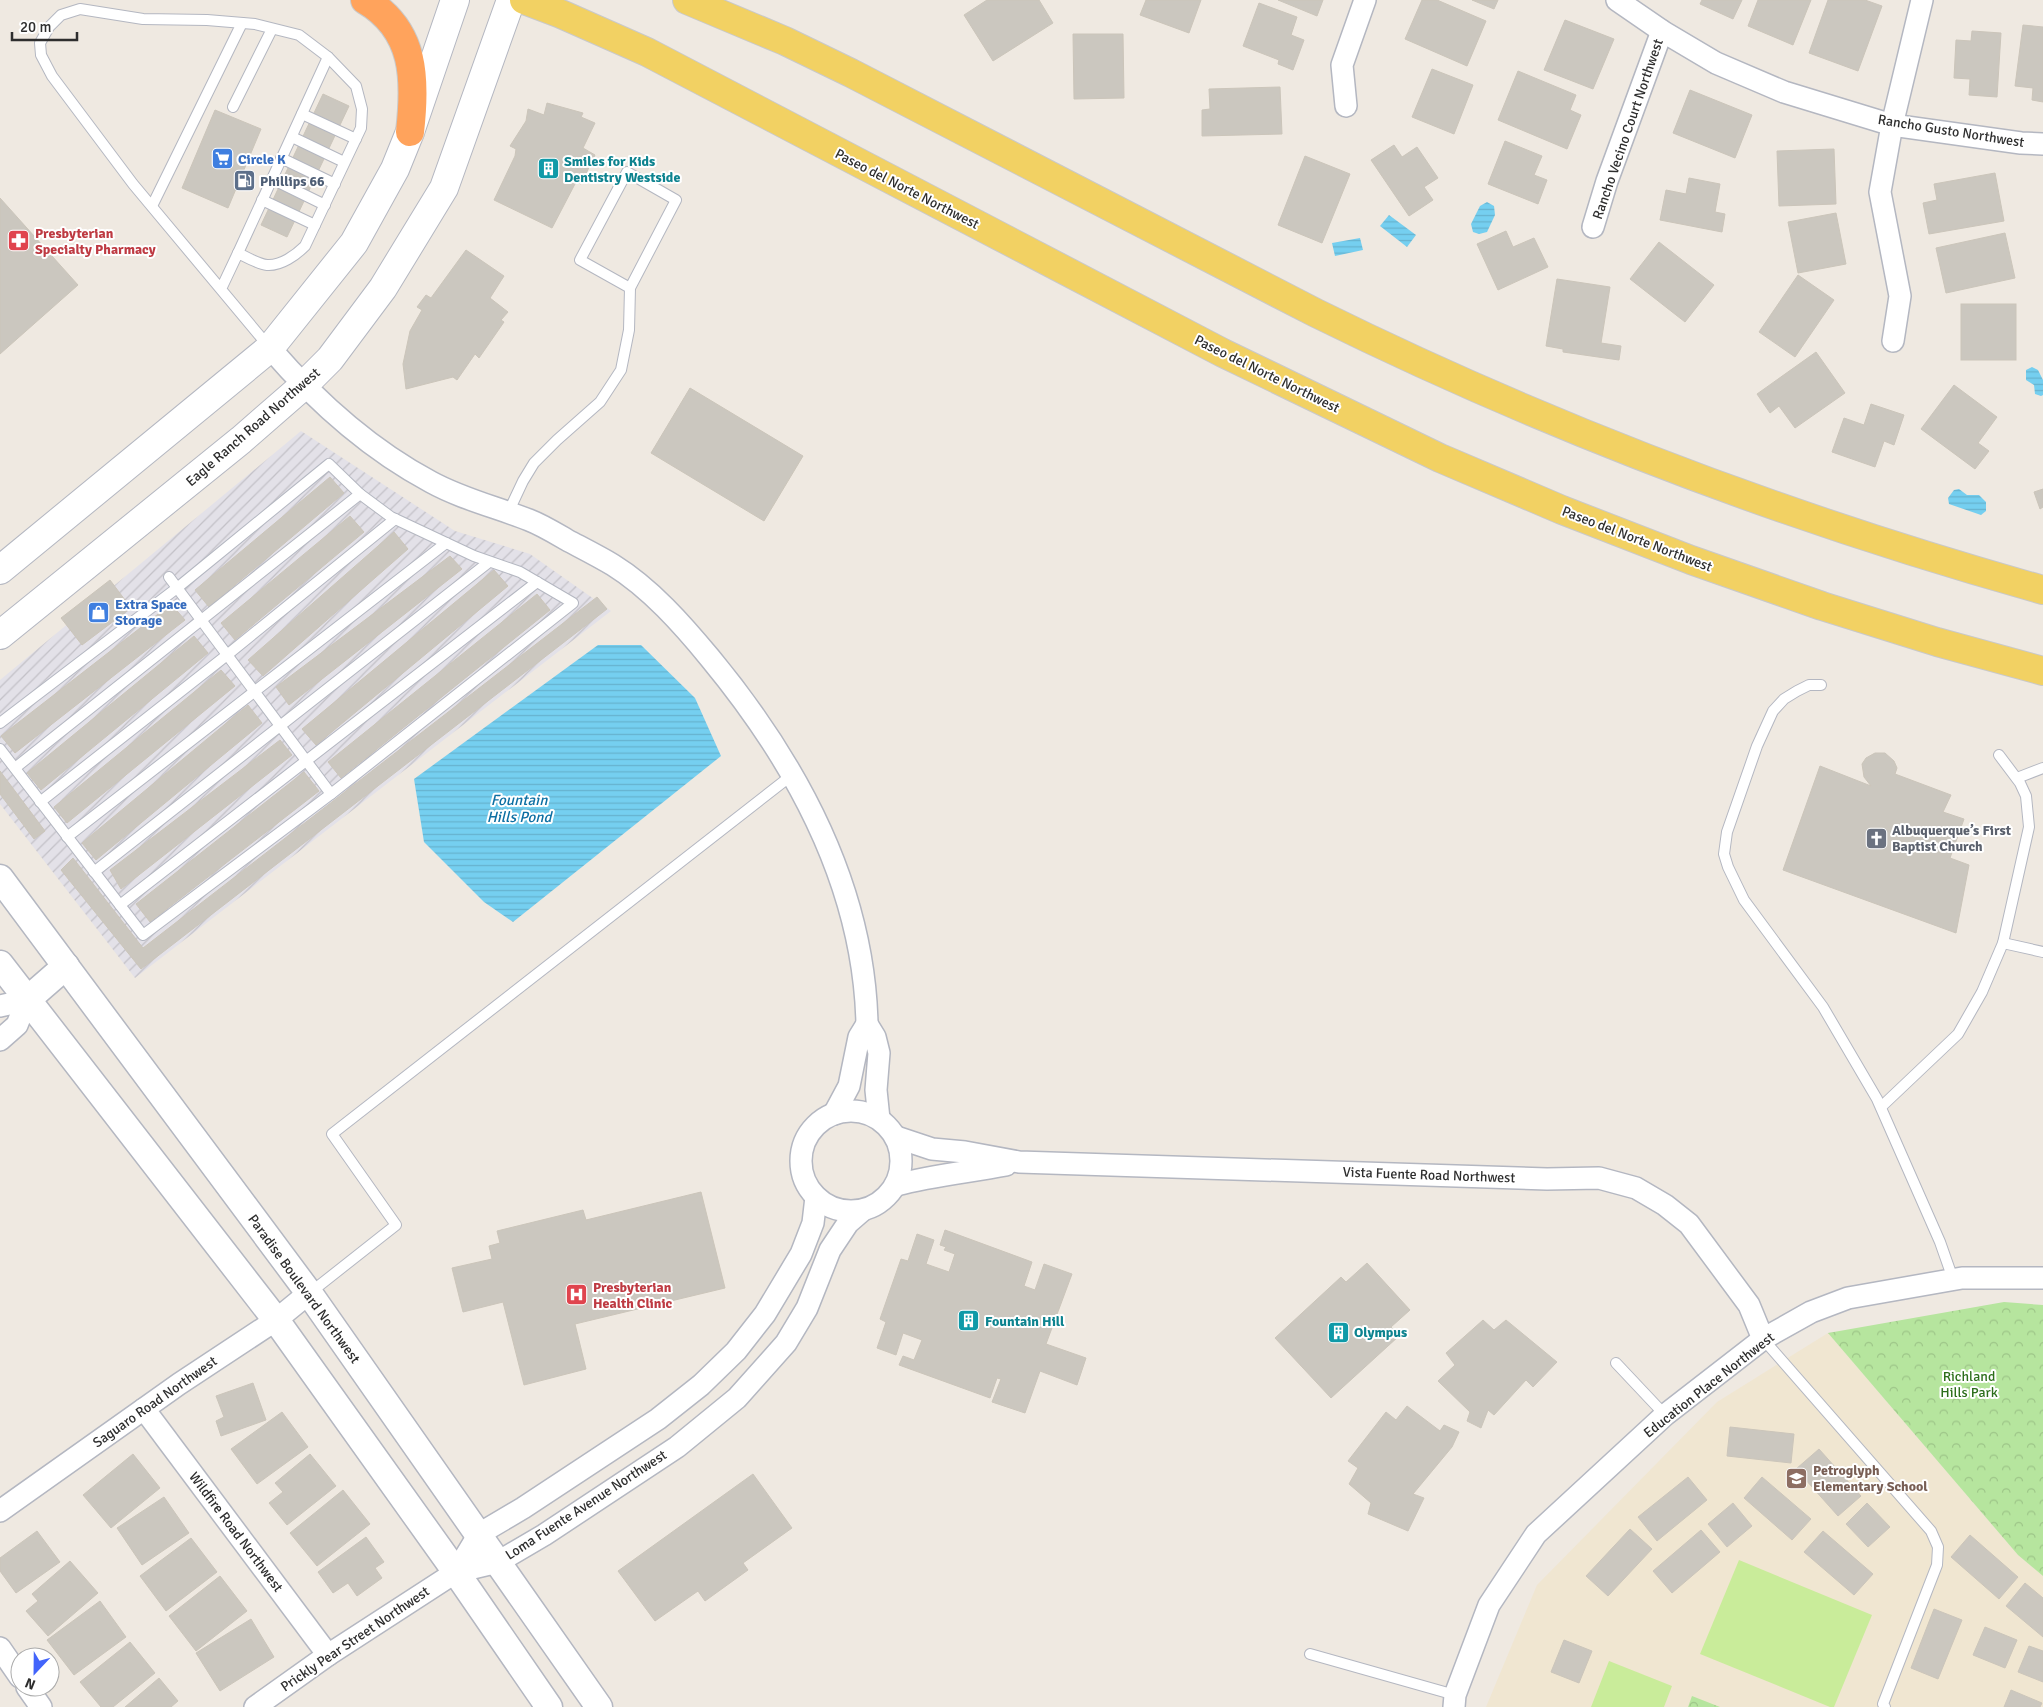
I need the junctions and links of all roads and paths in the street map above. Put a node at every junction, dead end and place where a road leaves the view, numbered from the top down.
1 (365, 0) edge
2 (455, 0) edge
3 (511, 0) edge
4 (524, 0) edge
5 (687, 0) edge
6 (735, 0) edge
7 (1365, 0) edge
8 (1617, 0) edge
9 (1922, 0) edge
10 (242, 24) junction
11 (272, 29) junction
12 (1662, 31) junction
13 (328, 58) junction
14 (851, 73) junction
15 (1346, 106) dead end
16 (233, 107) dead end
17 (302, 114) junction
18 (1892, 125) junction
19 (410, 132) junction
20 (292, 137) junction
21 (356, 139) junction
22 (2043, 144) edge
23 (281, 158) junction
24 (344, 162) junction
25 (272, 179) junction
26 (334, 184) junction
27 (262, 200) junction
28 (325, 205) junction
29 (152, 206) junction
30 (315, 225) junction
31 (1593, 227) dead end
32 (238, 253) junction
33 (630, 288) junction
34 (221, 289) junction
35 (1893, 341) dead end
36 (270, 348) junction
37 (303, 386) junction
38 (360, 494) junction
39 (508, 513) junction
40 (395, 519) junction
41 (446, 543) junction
42 (489, 562) junction
43 (0, 570) edge
44 (169, 577) dead end
45 (537, 582) junction
46 (177, 588) junction
47 (2043, 590) edge
48 (200, 621) junction
49 (0, 635) edge
50 (227, 655) junction
51 (2043, 671) edge
52 (1821, 685) dead end
53 (255, 692) junction
54 (0, 723) edge
55 (281, 726) junction
56 (0, 749) edge
57 (2000, 755) dead end
58 (306, 761) junction
59 (15, 768) junction
60 (2043, 768) edge
61 (792, 775) junction
62 (2017, 778) junction
63 (331, 794) junction
64 (40, 802) junction
65 (67, 837) junction
66 (94, 872) junction
67 (0, 878) edge
68 (120, 905) junction
69 (2003, 943) junction
70 (2043, 952) edge
71 (0, 964) edge
72 (66, 966) junction
73 (27, 1000) junction
74 (0, 1006) edge
75 (867, 1024) junction
76 (0, 1040) edge
77 (1881, 1107) junction
78 (834, 1114) junction
79 (879, 1119) junction
80 (896, 1137) junction
81 (1019, 1162) junction
82 (896, 1184) junction
83 (816, 1197) junction
84 (863, 1210) junction
85 (2043, 1278) edge
86 (1953, 1279) junction
87 (309, 1294) junction
88 (276, 1320) junction
89 (1763, 1339) junction
90 (1616, 1363) dead end
91 (144, 1409) junction
92 (1665, 1415) junction
93 (0, 1510) edge
94 (479, 1534) junction
95 (498, 1562) junction
96 (456, 1572) junction
97 (0, 1648) edge
98 (1310, 1654) dead end
99 (328, 1655) junction
100 (10, 1662) edge
101 (1454, 1701) edge
102 (255, 1707) edge
103 (549, 1707) edge
104 (599, 1707) edge
105 (1885, 1707) edge

1 - 19 highway
2 - 19 main road
3 - 37 main road, Eagle Ranch Road Northwest
4 - 51 main road, Paseo del Norte Northwest
5 - 14 main road
6 - 14 main road
7 - 15 street
8 - 12 street, Rancho Gusto Northwest
9 - 18 street
10 - 11 lane
10 - 29 lane
10 - 29 lane
11 - 13 lane
11 - 16 lane
12 - 18 street, Rancho Gusto Northwest
12 - 31 street, Rancho Vecino Court Northwest
13 - 17 lane
13 - 21 lane
14 - 47 main road
17 - 20 lane
17 - 21 lane
18 - 22 street, Rancho Gusto Northwest
18 - 35 street
19 - 36 main road
20 - 23 lane
20 - 24 lane
21 - 24 lane
23 - 25 lane
23 - 26 lane
24 - 26 lane
25 - 27 lane
25 - 28 lane
26 - 28 lane
27 - 30 lane
27 - 32 lane
28 - 30 lane
29 - 34 lane
30 - 32 lane
32 - 34 lane
33 - 33 lane
33 - 39 lane
34 - 36 lane
36 - 37 street
36 - 43 main road
37 - 39 street
37 - 49 main road, Eagle Ranch Road Northwest
38 - 40 lane
38 - 46 lane
38 - 48 lane
39 - 61 street
40 - 41 lane
40 - 50 lane
41 - 42 lane
41 - 53 lane
42 - 45 lane
42 - 55 lane
44 - 46 lane
45 - 58 lane
45 - 63 lane
46 - 48 lane
46 - 54 lane
48 - 50 lane
48 - 59 lane
50 - 53 lane
50 - 64 lane
52 - 77 lane
53 - 55 lane
53 - 65 lane
55 - 58 lane
55 - 66 lane
56 - 59 lane
57 - 62 lane
58 - 63 lane
58 - 68 lane
59 - 64 lane
60 - 62 lane
61 - 75 street
61 - 87 lane
62 - 69 lane
63 - 68 lane
64 - 65 lane
65 - 66 lane
66 - 68 lane
67 - 72 street, Paradise Boulevard Northwest
69 - 70 lane
69 - 77 lane
71 - 73 street
72 - 73 street
72 - 87 street, Paradise Boulevard Northwest
73 - 74 street
73 - 76 street
73 - 88 street
75 - 78 street
75 - 79 street
77 - 86 lane
78 - 79 street, Loma Fuente Avenue Northwest
78 - 83 street, Loma Fuente Avenue Northwest
79 - 80 street, Loma Fuente Avenue Northwest
80 - 81 street, Vista Fuente Road Northwest
80 - 82 street, Loma Fuente Avenue Northwest
81 - 82 street, Vista Fuente Road Northwest
81 - 89 street, Vista Fuente Road Northwest
82 - 84 street, Loma Fuente Avenue Northwest
83 - 84 street
83 - 94 street
84 - 95 street, Loma Fuente Avenue Northwest
85 - 86 street, Education Place Northwest
86 - 89 street, Education Place Northwest
87 - 88 street, Saguaro Road Northwest
87 - 94 street, Paradise Boulevard Northwest
88 - 91 street, Saguaro Road Northwest
88 - 96 street
89 - 92 street, Education Place Northwest
89 - 105 lane
90 - 92 lane
91 - 93 street, Saguaro Road Northwest
91 - 99 street, Wildfire Road Northwest
92 - 101 street, Education Place Northwest
94 - 95 street, Paradise Boulevard Northwest
94 - 96 street
95 - 96 street, Loma Fuente Avenue Northwest
95 - 104 street, Paradise Boulevard Northwest
96 - 99 street, Prickly Pear Street Northwest
96 - 103 street
97 - 100 street
98 - 101 lane
99 - 102 street, Prickly Pear Street Northwest

